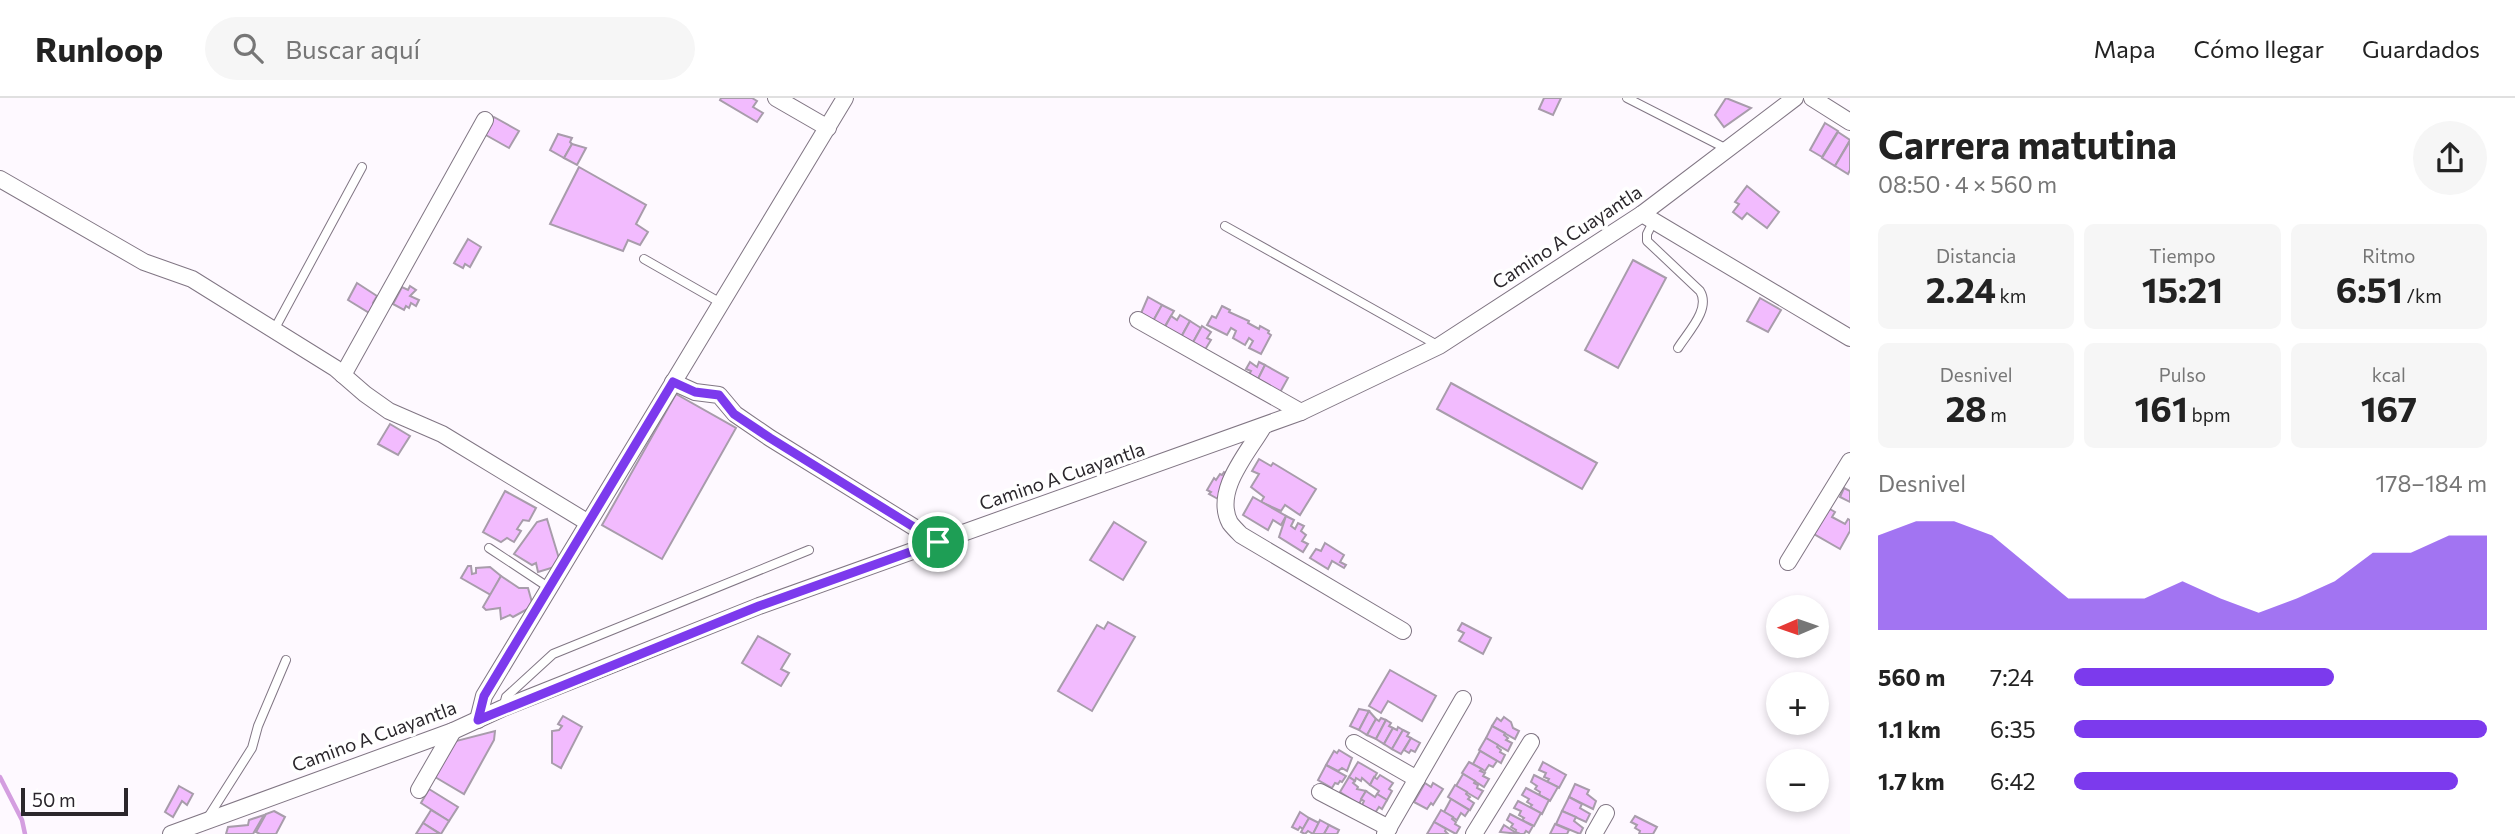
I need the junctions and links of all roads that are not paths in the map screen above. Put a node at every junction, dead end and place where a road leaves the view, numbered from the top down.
1 (776, 98) edge
2 (845, 98) edge
3 (1627, 98) edge
4 (1795, 98) edge
5 (1812, 98) edge
6 (485, 120) dead end
7 (1850, 122) edge
8 (828, 128) junction
9 (1727, 149) junction
10 (362, 167) dead end
11 (0, 179) edge
12 (1648, 217) junction
13 (1225, 226) dead end
14 (644, 259) dead end
15 (720, 303) junction
16 (1138, 320) dead end
17 (274, 330) junction
18 (1850, 338) edge
19 (1438, 346) junction
20 (1678, 348) dead end
21 (343, 375) junction
22 (673, 382) junction
23 (1301, 412) junction
24 (1263, 427) junction
25 (1850, 461) edge
26 (587, 522) junction
27 (938, 542) junction
28 (489, 548) dead end
29 (809, 550) dead end
30 (1788, 562) dead end
31 (548, 587) junction
32 (1403, 631) dead end
33 (286, 660) dead end
34 (1463, 699) dead end
35 (503, 708) junction
36 (478, 720) junction
37 (453, 731) junction
38 (1531, 742) dead end
39 (1354, 743) dead end
40 (1417, 779) junction
41 (419, 790) dead end
42 (1320, 792) dead end
43 (1606, 813) dead end
44 (204, 822) junction
45 (1387, 831) edge
46 (182, 832) edge
47 (1474, 834) edge
48 (1594, 834) edge

1 - 8 street
2 - 8 street
3 - 9 lane
4 - 9 street, Camino A Cuayantla
5 - 7 street
6 - 21 street
8 - 15 street
9 - 12 street, Camino A Cuayantla
10 - 17 lane
11 - 17 street
12 - 18 street
12 - 19 street, Camino A Cuayantla
12 - 20 lane
13 - 19 lane
14 - 15 lane
15 - 22 street
16 - 23 street
17 - 21 street
19 - 23 street, Camino A Cuayantla
21 - 26 street
22 - 26 street
22 - 27 street
23 - 24 street, Camino A Cuayantla
24 - 27 street, Camino A Cuayantla
24 - 32 street
25 - 30 street
26 - 31 street
27 - 35 street, Camino A Cuayantla
28 - 31 lane
29 - 35 lane
31 - 36 street
33 - 44 lane
34 - 40 street
35 - 36 street, Camino A Cuayantla
36 - 37 street, Camino A Cuayantla
37 - 41 street
37 - 44 street, Camino A Cuayantla
38 - 47 street
39 - 40 street
40 - 45 street
42 - 45 street
43 - 48 street
44 - 46 street, Camino A Cuayantla

